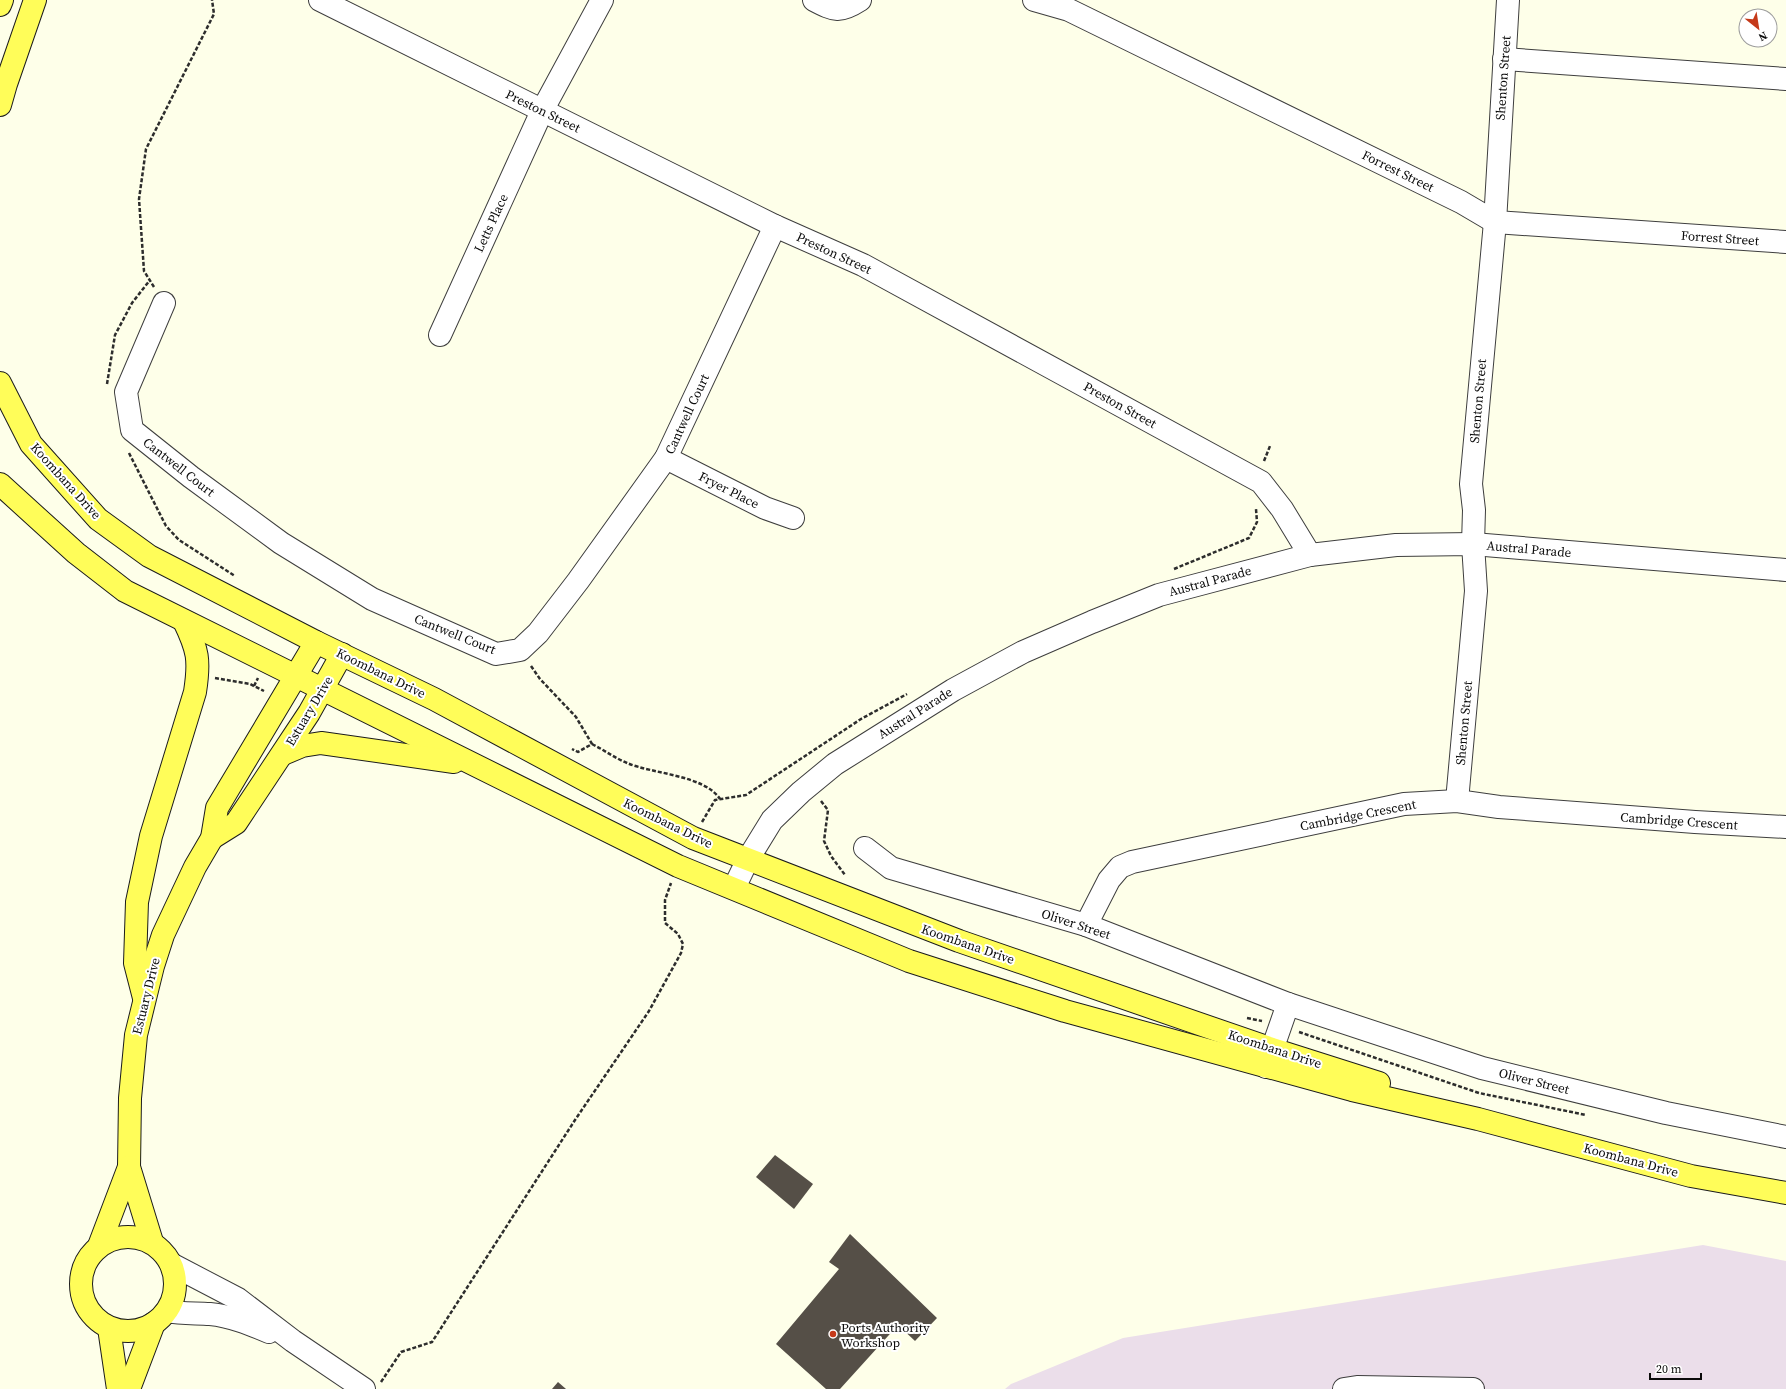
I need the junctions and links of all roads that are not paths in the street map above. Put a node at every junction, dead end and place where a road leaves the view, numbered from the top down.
1 (2, 0) edge
2 (35, 0) edge
3 (320, 0) edge
4 (602, 0) edge
5 (814, 0) edge
6 (860, 0) edge
7 (1034, 0) edge
8 (1508, 0) edge
9 (0, 5) edge
10 (1504, 59) junction
11 (1786, 79) edge
12 (0, 105) edge
13 (542, 111) junction
14 (1494, 222) junction
15 (775, 226) junction
16 (1786, 242) edge
17 (164, 303) road end
18 (440, 335) dead end
19 (0, 383) edge
20 (666, 458) junction
21 (0, 484) edge
22 (793, 518) dead end
23 (1473, 544) junction
24 (1310, 555) junction
25 (1786, 570) edge
26 (184, 621) junction
27 (316, 642) junction
28 (342, 654) junction
29 (295, 677) junction
30 (322, 690) junction
31 (283, 754) junction
32 (473, 765) junction
33 (1458, 801) junction
34 (1786, 828) edge
35 (212, 838) junction
36 (865, 848) dead end
37 (748, 859) junction
38 (734, 888) junction
39 (1086, 925) junction
40 (144, 999) junction
41 (1288, 1004) junction
42 (1269, 1058) junction
43 (1786, 1137) edge
44 (129, 1167) junction
45 (1786, 1193) edge
46 (152, 1242) junction
47 (99, 1246) junction
48 (171, 1264) junction
49 (160, 1317) junction
50 (109, 1328) junction
51 (293, 1341) junction
52 (118, 1389) edge
53 (129, 1389) edge
54 (364, 1389) edge
55 (1344, 1389) edge
56 (1473, 1389) edge

1 - 9 main road
2 - 12 main road
3 - 13 street, Preston Street
4 - 13 street, Letts Place
5 - 6 street
7 - 14 street, Forrest Street
8 - 10 street, Shenton Street
10 - 11 street
10 - 14 street, Shenton Street
13 - 15 street, Preston Street
13 - 18 street, Letts Place
14 - 16 street, Forrest Street
14 - 23 street, Shenton Street
15 - 20 street, Cantwell Court
15 - 24 street, Preston Street
17 - 20 street, Cantwell Court
19 - 27 main road, Koombana Drive
20 - 22 street, Fryer Place
21 - 26 main road, Koombana Drive
23 - 24 street, Austral Parade
23 - 25 street, Austral Parade
23 - 33 street, Shenton Street
24 - 37 street, Austral Parade
26 - 29 main road, Koombana Drive
26 - 40 main road
27 - 28 main road, Koombana Drive
27 - 29 main road, Estuary Drive
28 - 30 main road, Estuary Drive
28 - 37 main road, Koombana Drive
29 - 30 main road, Koombana Drive
29 - 35 main road, Estuary Drive
30 - 31 main road, Estuary Drive
30 - 32 main road, Koombana Drive
31 - 32 main road
31 - 35 main road, Estuary Drive
32 - 38 main road, Koombana Drive
33 - 34 street, Cambridge Crescent
33 - 39 street, Cambridge Crescent
35 - 40 main road, Estuary Drive
36 - 39 street, Oliver Street
37 - 38 street, Austral Parade
37 - 42 main road, Koombana Drive
38 - 42 main road, Koombana Drive
39 - 41 street, Oliver Street
40 - 44 main road, Estuary Drive
41 - 42 street
41 - 43 street, Oliver Street
42 - 45 main road, Koombana Drive
44 - 46 main road, Estuary Drive
44 - 47 main road, Estuary Drive
46 - 47 main road
46 - 48 main road
47 - 50 main road
48 - 49 main road
48 - 51 street
49 - 50 main road
49 - 51 street
49 - 53 main road
50 - 52 main road
51 - 54 street
55 - 56 street

